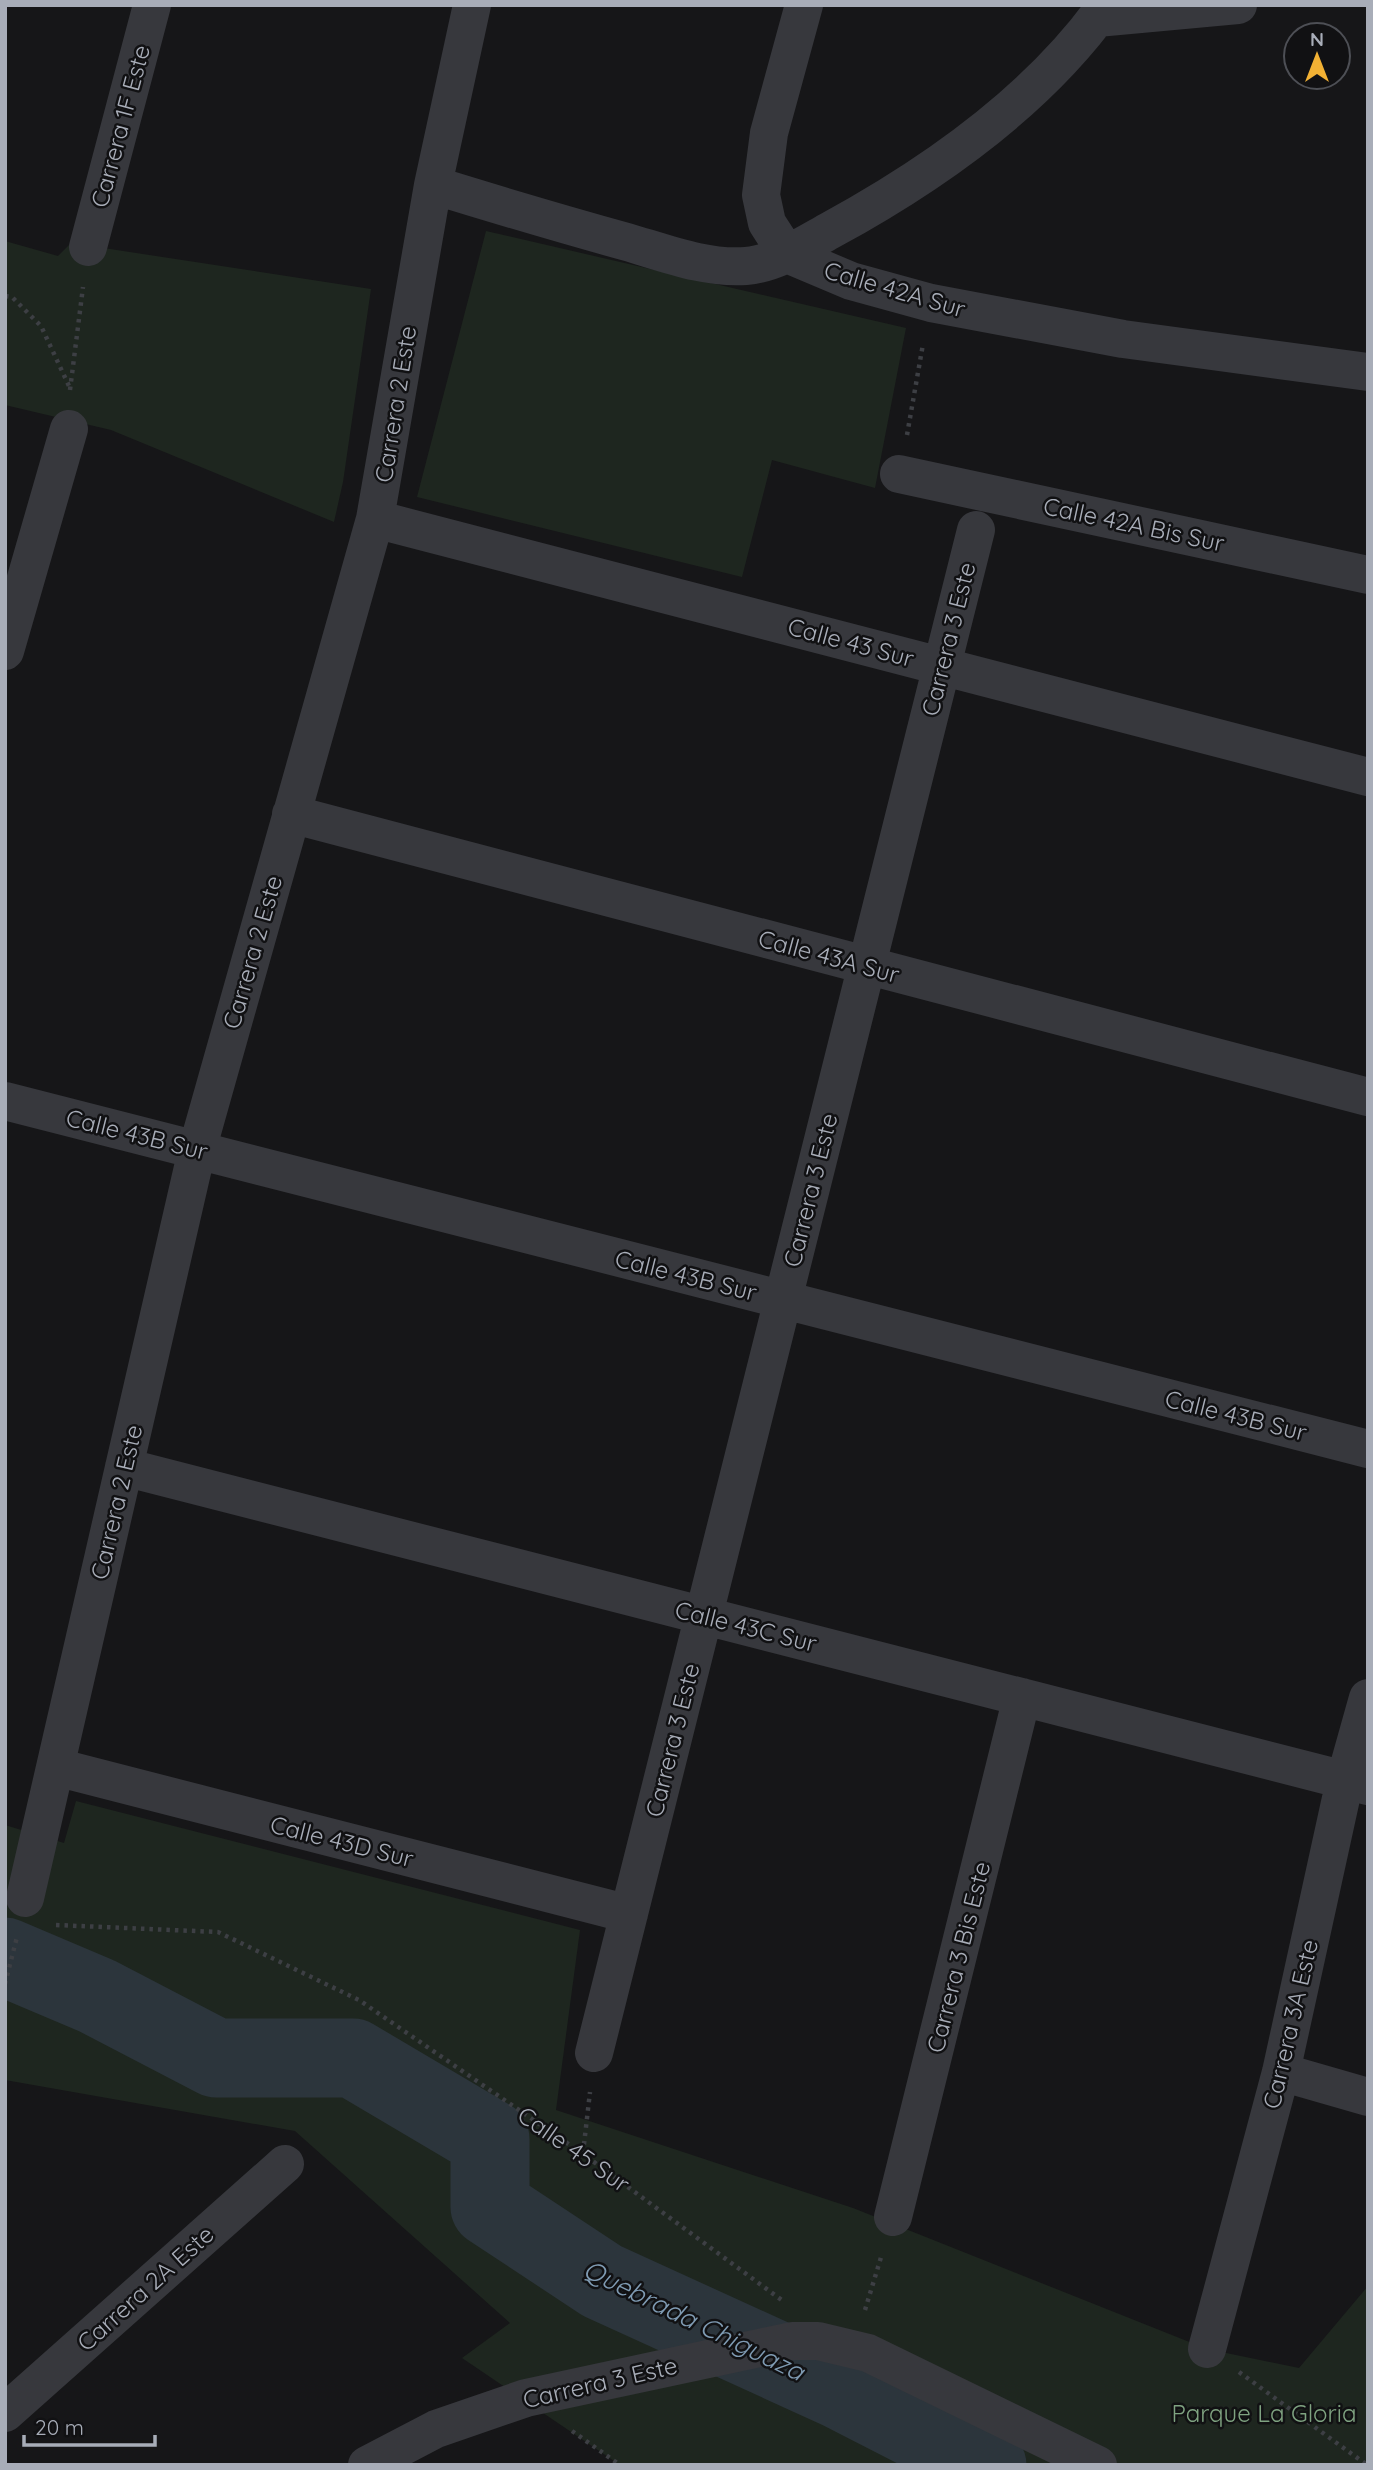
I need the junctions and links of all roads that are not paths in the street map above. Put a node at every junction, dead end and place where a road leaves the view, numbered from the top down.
1 (152, 5) edge
2 (472, 5) edge
3 (804, 5) edge
4 (1238, 5) edge
5 (1101, 12) edge
6 (433, 185) junction
7 (88, 247) road end
8 (787, 254) junction
9 (1368, 372) edge
10 (69, 429) road end
11 (900, 474) road end
12 (375, 519) junction
13 (976, 530) dead end
14 (1368, 575) edge
15 (5, 651) edge
16 (941, 666) junction
17 (1368, 776) edge
18 (291, 814) junction
19 (866, 965) junction
20 (1368, 1097) edge
21 (5, 1101) edge
22 (197, 1150) junction
23 (783, 1299) junction
24 (1368, 1449) edge
25 (124, 1467) junction
26 (704, 1616) junction
27 (1022, 1697) junction
28 (1368, 1698) edge
29 (56, 1768) junction
30 (1357, 1783) edge
31 (629, 1914) junction
32 (30, 1919) road end
33 (594, 2053) road end
34 (1281, 2072) junction
35 (1368, 2097) edge
36 (285, 2164) dead end
37 (893, 2217) road end
38 (1207, 2349) road end
39 (5, 2413) edge
40 (367, 2465) edge
41 (1098, 2465) edge

1 - 7 street, Carrera 1F Este
2 - 6 street, Carrera 2 Este
3 - 8 street
4 - 5 street
5 - 8 street
6 - 8 street
6 - 12 street, Carrera 2 Este
8 - 9 street, Calle 42A Sur
10 - 15 street
11 - 14 street, Calle 42A Bis Sur
12 - 16 street, Calle 43 Sur
12 - 18 street, Carrera 2 Este
13 - 16 street, Carrera 3 Este
16 - 17 street, Calle 43 Sur
16 - 19 street, Carrera 3 Este
18 - 19 street, Calle 43A Sur
18 - 22 street, Carrera 2 Este
19 - 20 street, Calle 43A Sur
19 - 23 street, Carrera 3 Este
21 - 22 street, Calle 43B Sur
22 - 23 street, Calle 43B Sur
22 - 25 street, Carrera 2 Este
23 - 24 street, Calle 43B Sur
23 - 26 street, Carrera 3 Este
25 - 26 street, Calle 43C Sur
25 - 29 street, Carrera 2 Este
26 - 27 street, Calle 43C Sur
26 - 31 street, Carrera 3 Este
27 - 30 street, Calle 43C Sur
27 - 37 street, Carrera 3 Bis Este
28 - 30 street, Carrera 3A Este
29 - 31 street, Calle 43D Sur
29 - 32 street, Carrera 2 Este
30 - 34 street, Carrera 3A Este
31 - 33 street, Carrera 3 Este
34 - 35 street
34 - 38 street, Carrera 3A Este
36 - 39 street, Carrera 2A Este
40 - 41 street, Carrera 3 Este

